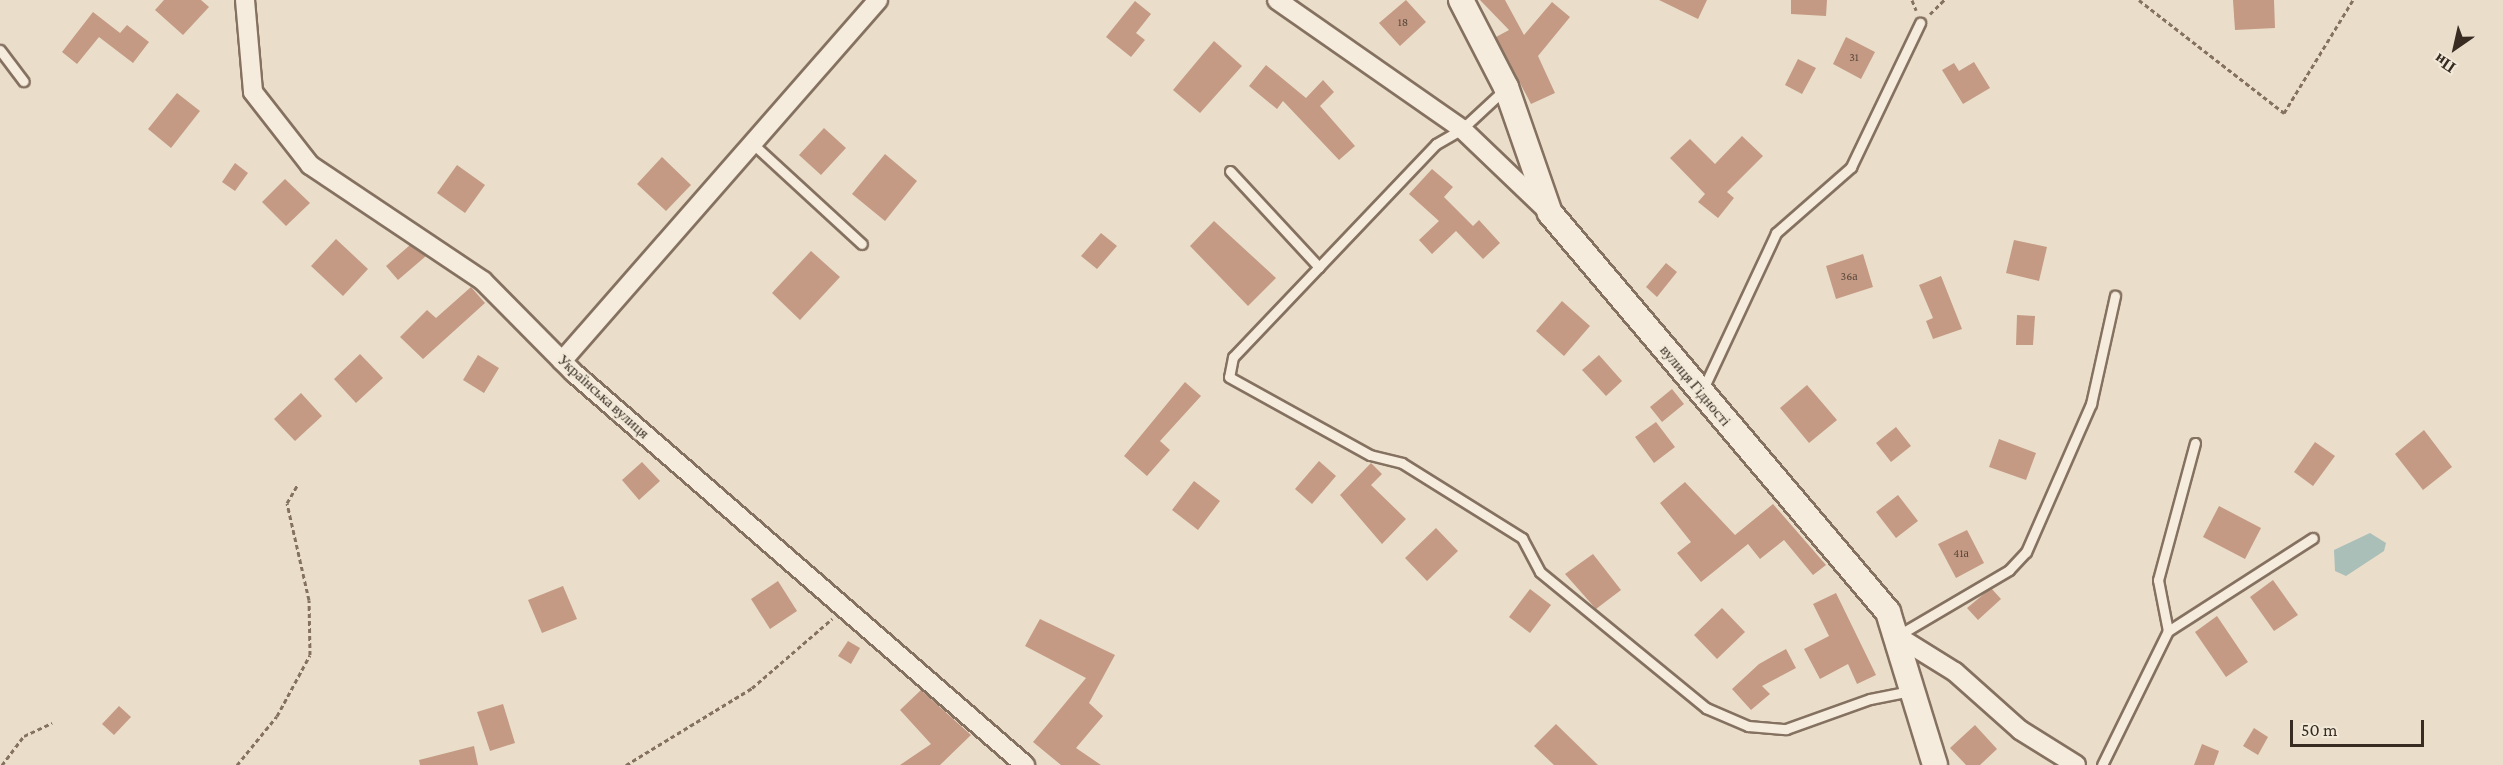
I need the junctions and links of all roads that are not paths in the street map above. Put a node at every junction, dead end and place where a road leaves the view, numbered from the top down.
1 (245, 0) edge
2 (878, 0) edge
3 (1277, 0) edge
4 (1461, 0) edge
5 (1920, 23) road end
6 (0, 50) edge
7 (23, 81) dead end
8 (1506, 87) junction
9 (1461, 129) junction
10 (752, 143) junction
11 (1230, 171) dead end
12 (1550, 213) junction
13 (862, 244) dead end
14 (1319, 267) junction
15 (2115, 296) dead end
16 (562, 361) junction
17 (1701, 394) junction
18 (2195, 443) dead end
19 (2313, 538) dead end
20 (2168, 631) junction
21 (1897, 636) junction
22 (1910, 691) junction
23 (1025, 765) edge
24 (1935, 765) edge
25 (2076, 765) edge
26 (2102, 765) edge

1 - 16 street, Українська вулиця
2 - 10 street
3 - 9 street
4 - 8 street, вулиця Гідності
5 - 17 lane
6 - 7 lane
8 - 9 lane
8 - 12 street, вулиця Гідності
9 - 12 street
9 - 14 lane
10 - 13 lane
10 - 16 street
11 - 14 lane
12 - 17 street, вулиця Гідності
14 - 22 lane
15 - 21 lane
16 - 23 street, Українська вулиця
17 - 21 street, вулиця Гідності
18 - 20 lane
19 - 20 lane
20 - 26 lane
21 - 22 street, вулиця Гідності
21 - 25 street
22 - 24 street, вулиця Гідності

